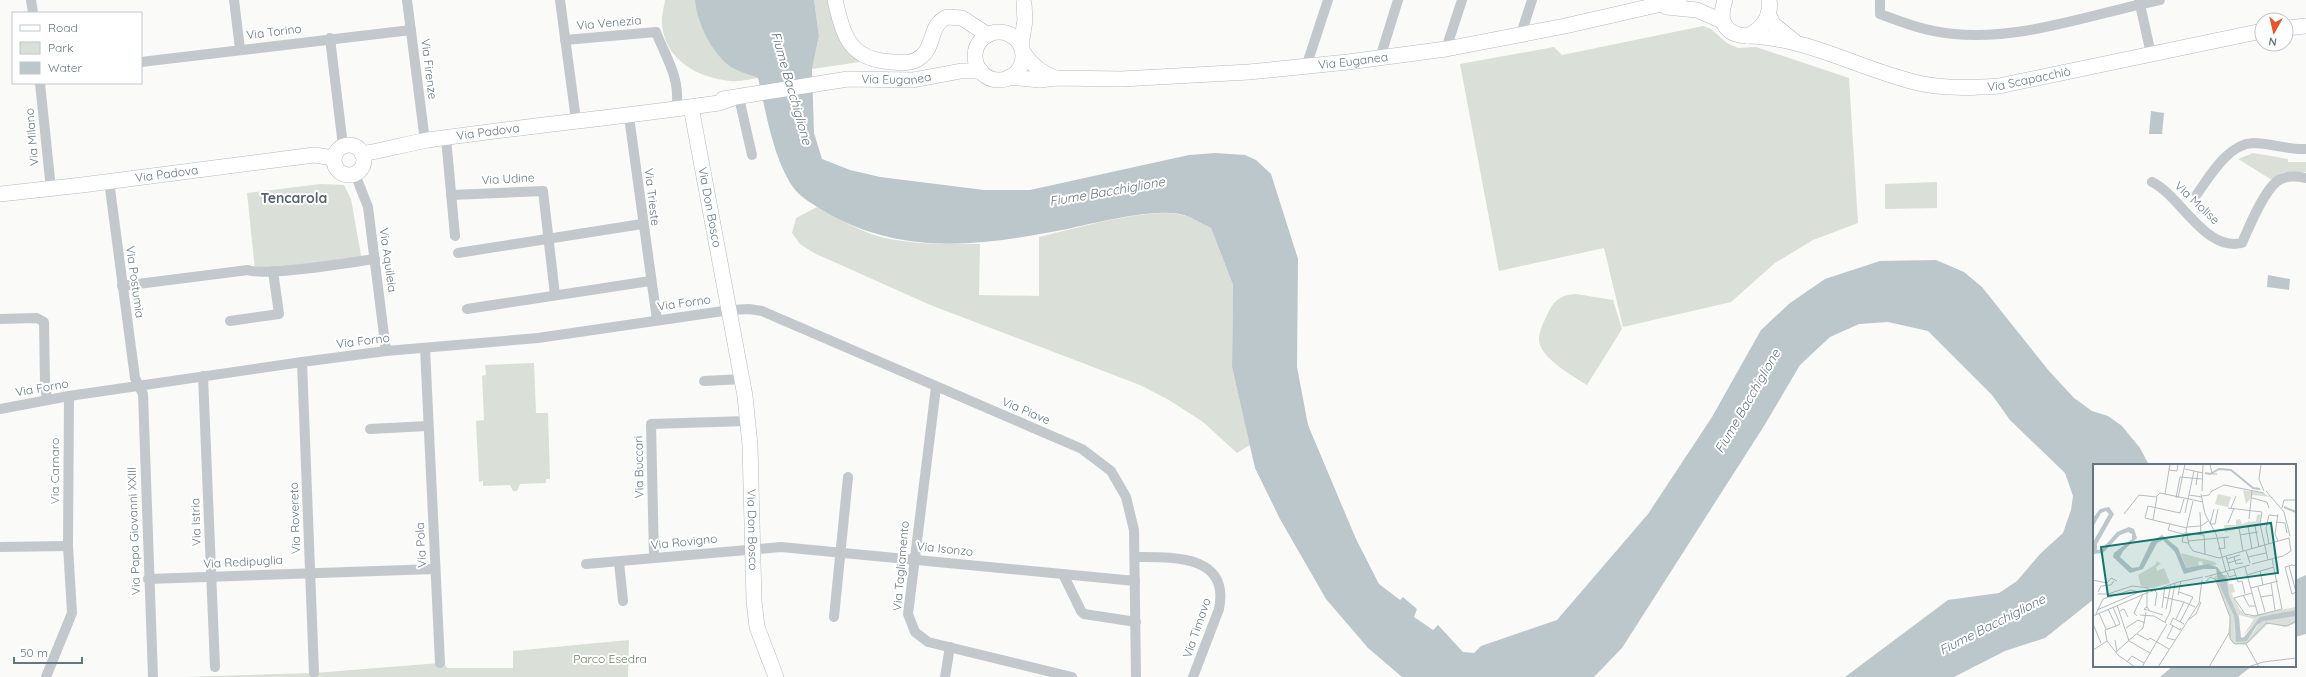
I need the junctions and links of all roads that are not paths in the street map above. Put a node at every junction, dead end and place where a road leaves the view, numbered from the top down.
1 (31, 0) edge
2 (234, 0) edge
3 (407, 0) edge
4 (560, 0) edge
5 (835, 0) edge
6 (1328, 0) edge
7 (1398, 0) edge
8 (1462, 0) edge
9 (1532, 0) edge
10 (1679, 0) edge
11 (1725, 0) edge
12 (1880, 0) edge
13 (2160, 0) edge
14 (1024, 2) edge
15 (2140, 2) edge
16 (1770, 5) edge
17 (1647, 8) junction
18 (33, 12) edge
19 (1722, 21) junction
20 (2306, 26) edge
21 (2294, 27) edge
22 (411, 30) junction
23 (1004, 33) junction
24 (2254, 33) edge
25 (1521, 34) junction
26 (1747, 36) junction
27 (330, 38) junction
28 (566, 40) junction
29 (981, 43) junction
30 (1798, 44) junction
31 (240, 49) junction
32 (1022, 49) junction
33 (1446, 49) junction
34 (2150, 54) junction
35 (1380, 58) junction
36 (142, 62) edge
37 (1306, 67) junction
38 (981, 71) junction
39 (944, 74) junction
40 (1009, 77) junction
41 (1056, 78) junction
42 (40, 84) edge
43 (739, 98) junction
44 (684, 106) junction
45 (622, 116) junction
46 (576, 120) junction
47 (446, 138) junction
48 (425, 141) junction
49 (344, 142) junction
50 (2306, 149) edge
51 (362, 154) junction
52 (752, 155) dead end
53 (334, 158) junction
54 (355, 174) junction
55 (2306, 178) edge
56 (110, 181) junction
57 (2152, 182) dead end
58 (51, 189) junction
59 (0, 194) edge
60 (2197, 194) dead end
61 (451, 195) junction
62 (642, 224) junction
63 (455, 236) dead end
64 (550, 238) junction
65 (458, 253) dead end
66 (374, 259) junction
67 (273, 272) junction
68 (650, 281) junction
69 (122, 286) junction
70 (555, 295) junction
71 (467, 309) dead end
72 (730, 310) junction
73 (0, 319) edge
74 (657, 320) junction
75 (230, 321) dead end
76 (425, 348) junction
77 (386, 351) junction
78 (302, 362) junction
79 (202, 376) junction
80 (743, 379) junction
81 (704, 381) dead end
82 (139, 386) junction
83 (936, 387) junction
84 (69, 396) junction
85 (48, 400) junction
86 (0, 409) edge
87 (747, 421) junction
88 (428, 426) junction
89 (370, 429) dead end
90 (848, 477) dead end
91 (68, 546) junction
92 (0, 547) edge
93 (752, 548) junction
94 (839, 552) junction
95 (1135, 557) junction
96 (654, 558) junction
97 (914, 558) junction
98 (619, 562) junction
99 (586, 564) dead end
100 (435, 569) junction
101 (310, 572) junction
102 (1064, 574) junction
103 (211, 576) junction
104 (148, 579) junction
105 (1135, 581) junction
106 (623, 601) dead end
107 (834, 617) dead end
108 (1136, 622) junction
109 (950, 647) junction
110 (440, 662) dead end
111 (215, 667) dead end
112 (314, 673) dead end
113 (46, 677) edge
114 (153, 677) edge
115 (776, 677) edge
116 (945, 677) edge
117 (1072, 677) edge
118 (1136, 677) edge
119 (1193, 677) edge

1 - 18 street
2 - 31 street
3 - 22 street, Via Firenze
4 - 28 street, Via Venezia
5 - 29 street
6 - 37 street
7 - 35 street
8 - 33 street
9 - 25 street
10 - 17 street, Via Euganea
11 - 19 street
12 - 15 street
13 - 15 street
14 - 23 street
14 - 32 street
15 - 34 street
16 - 26 street
16 - 30 street, Via Scapacchiò
17 - 19 street, Via Euganea
17 - 25 street, Via Euganea
19 - 26 street, Via Euganea
20 - 21 street
22 - 27 street, Via Torino
22 - 48 street, Via Firenze
23 - 29 street
23 - 32 street, Via Euganea
24 - 34 street, Via Scapacchiò
25 - 33 street, Via Euganea
26 - 30 street, Via Scapacchiò
27 - 31 street, Via Torino
27 - 49 street
28 - 44 street, Via Venezia
28 - 46 street, Via Venezia
29 - 38 street
29 - 39 street, Via Euganea
30 - 34 street, Via Scapacchiò
31 - 36 street, Via Torino
32 - 40 street
32 - 41 street, Via Euganea
33 - 35 street, Via Euganea
35 - 37 street, Via Euganea
37 - 41 street, Via Euganea
38 - 39 street, Via Euganea
38 - 40 street, Via Euganea
39 - 43 street, Via Euganea
40 - 41 street, Via Euganea
42 - 58 street, Via Milano
43 - 44 street, Via Padova
43 - 52 street
44 - 45 street, Via Padova
44 - 72 street, Via Don Bosco
45 - 46 street, Via Padova
45 - 62 street, Via Trieste
46 - 47 street, Via Padova
47 - 48 street, Via Padova
47 - 61 street
48 - 51 street, Via Padova
49 - 51 street
49 - 53 street
50 - 60 street
51 - 54 street
53 - 54 street
53 - 56 street, Via Padova
54 - 66 street, Via Aquileia
55 - 57 street, Via Molise
56 - 58 street, Via Padova
56 - 69 street, Via Postumia
58 - 59 street, Via Padova
61 - 63 street
61 - 64 street, Via Udine
62 - 64 street
62 - 68 street, Via Trieste
64 - 65 street
64 - 70 street
66 - 67 street
66 - 77 street, Via Aquileia
67 - 69 street
67 - 75 street
68 - 70 street
68 - 74 street, Via Trieste
69 - 82 street, Via Postumia
70 - 71 street
72 - 74 street, Via Forno
72 - 80 street, Via Don Bosco
72 - 83 street, Via Piave
73 - 85 street
74 - 76 street, Via Forno
76 - 77 street, Via Forno
76 - 88 street, Via Pola
77 - 78 street, Via Forno
78 - 79 street, Via Forno
78 - 101 street, Via Rovereto
79 - 82 street, Via Forno
79 - 103 street, Via Istria
80 - 81 street
80 - 87 street, Via Don Bosco
82 - 84 street, Via Forno
82 - 104 street, Via Papa Giovanni XXIII
83 - 95 street, Via Piave
83 - 97 street, Via Tagliamento
84 - 85 street, Via Forno
84 - 91 street, Via Carnaro
85 - 86 street, Via Forno
87 - 93 street, Via Don Bosco
87 - 96 street, Via Buccari
88 - 89 street
88 - 100 street, Via Pola
90 - 94 street
91 - 92 street
91 - 113 street, Via Carnaro
93 - 94 street, Via Isonzo
93 - 96 street, Via Rovigno
93 - 115 street, Via Don Bosco
94 - 97 street, Via Isonzo
94 - 107 street
95 - 105 street, Via Piave
95 - 119 street, Via Timavo
96 - 98 street, Via Rovigno
97 - 102 street, Via Isonzo
97 - 109 street, Via Tagliamento
98 - 99 street, Via Rovigno
98 - 106 street
100 - 101 street, Via Redipuglia
100 - 110 street, Via Pola
101 - 103 street, Via Redipuglia
101 - 112 street, Via Rovereto
102 - 105 street, Via Isonzo
102 - 108 street
103 - 104 street, Via Redipuglia
103 - 111 street, Via Istria
104 - 114 street, Via Papa Giovanni XXIII
105 - 108 street, Via Piave
108 - 118 street, Via Piave
109 - 116 street
109 - 117 street, Via Tagliamento

